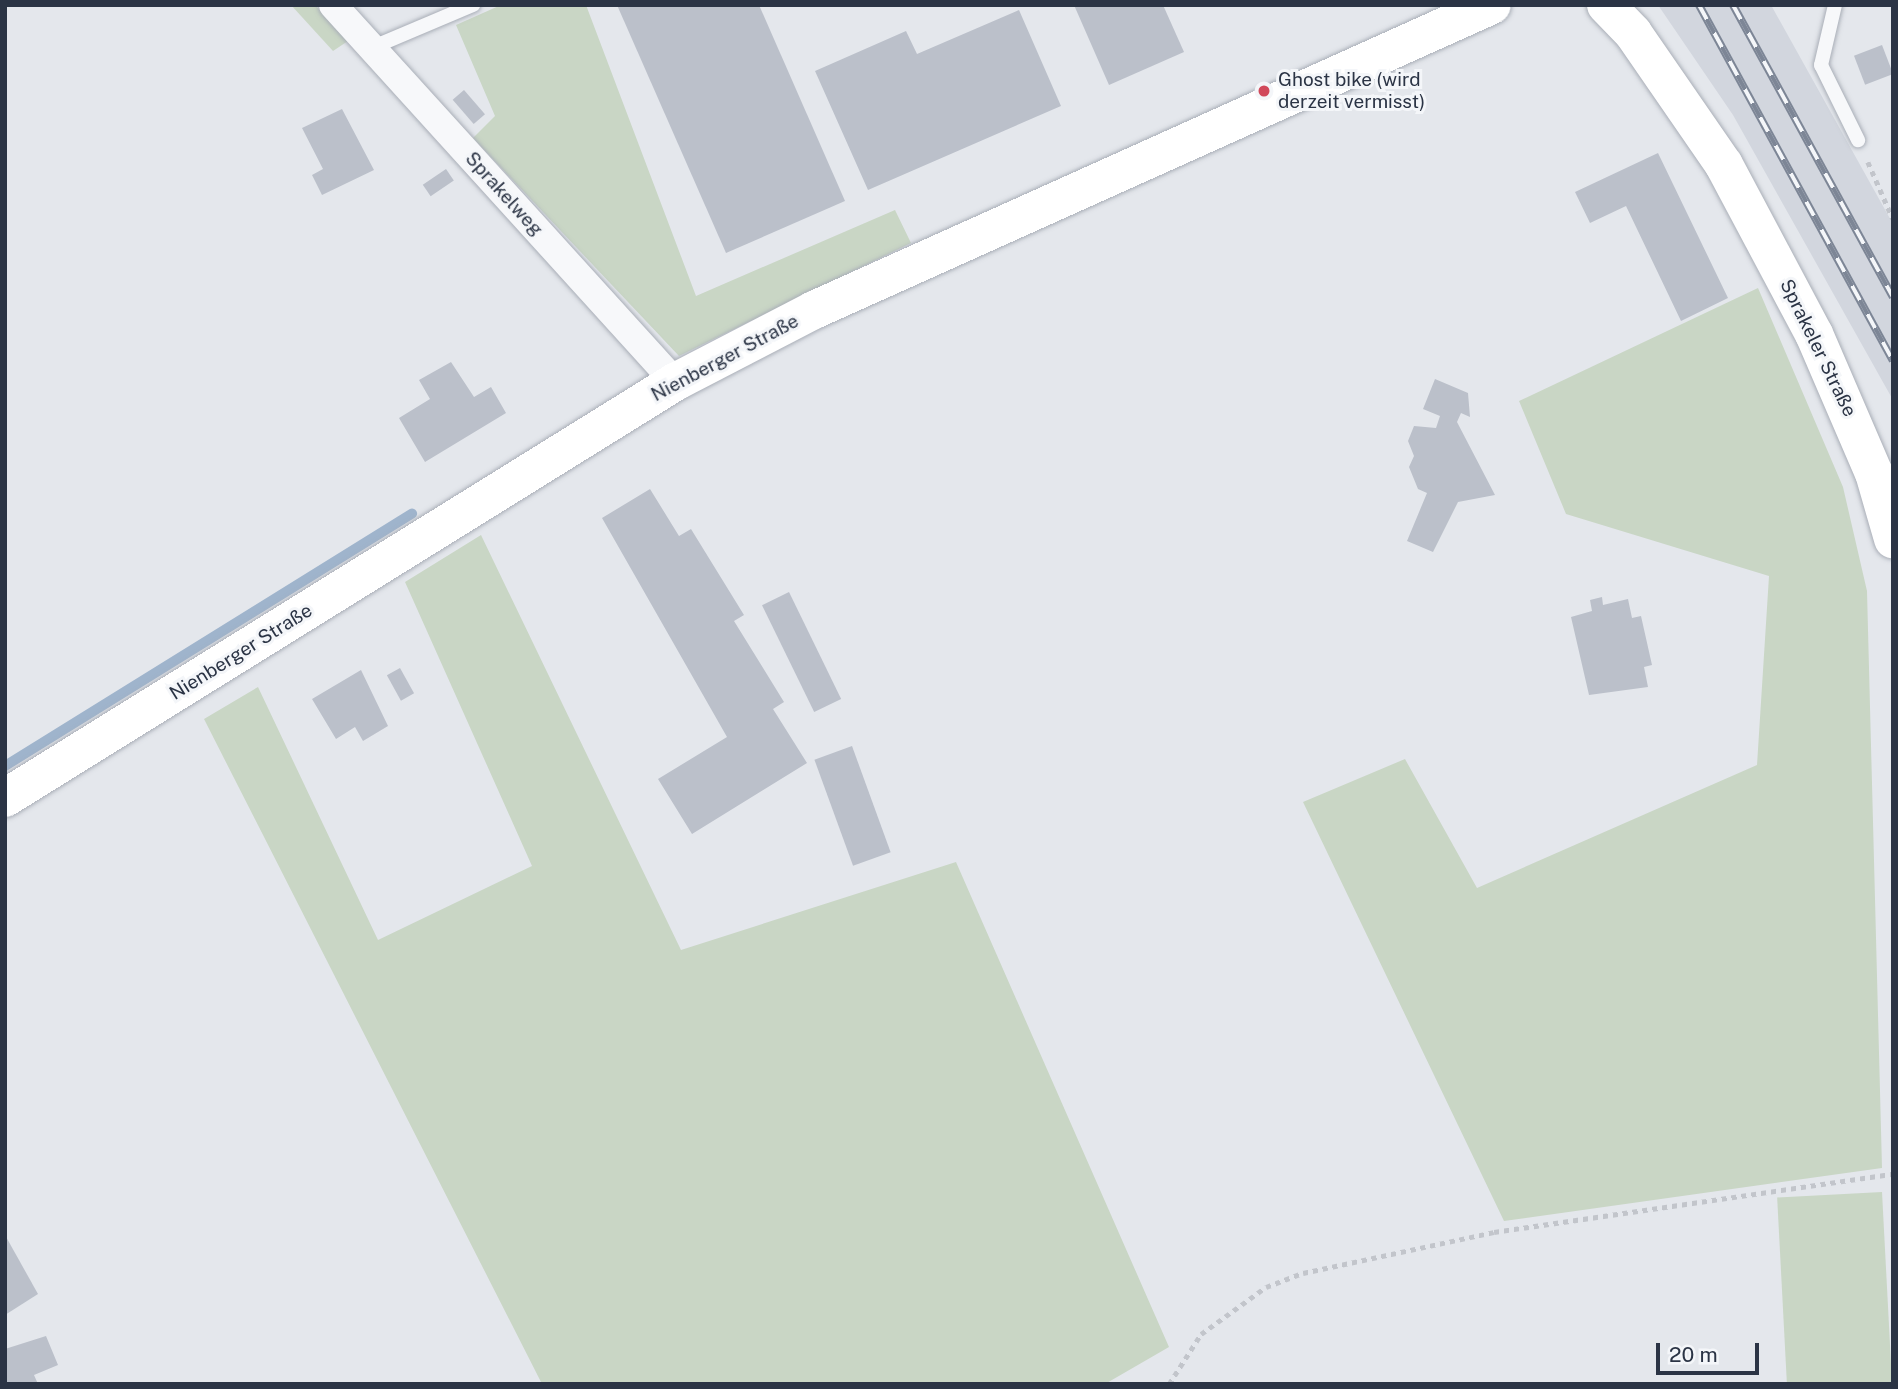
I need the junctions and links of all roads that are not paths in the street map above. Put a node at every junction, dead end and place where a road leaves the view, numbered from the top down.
1 (333, 5) edge
2 (473, 5) edge
3 (1492, 5) edge
4 (1606, 5) edge
5 (1835, 5) edge
6 (371, 48) junction
7 (1858, 140) road end
8 (675, 382) junction
9 (1893, 539) edge
10 (5, 798) edge

1 - 6 street, Sprakelweg
2 - 6 lane
3 - 8 street, Nienberger Straße
4 - 9 street, Sprakeler Straße
5 - 7 lane
6 - 8 street, Sprakelweg
8 - 10 street, Nienberger Straße

